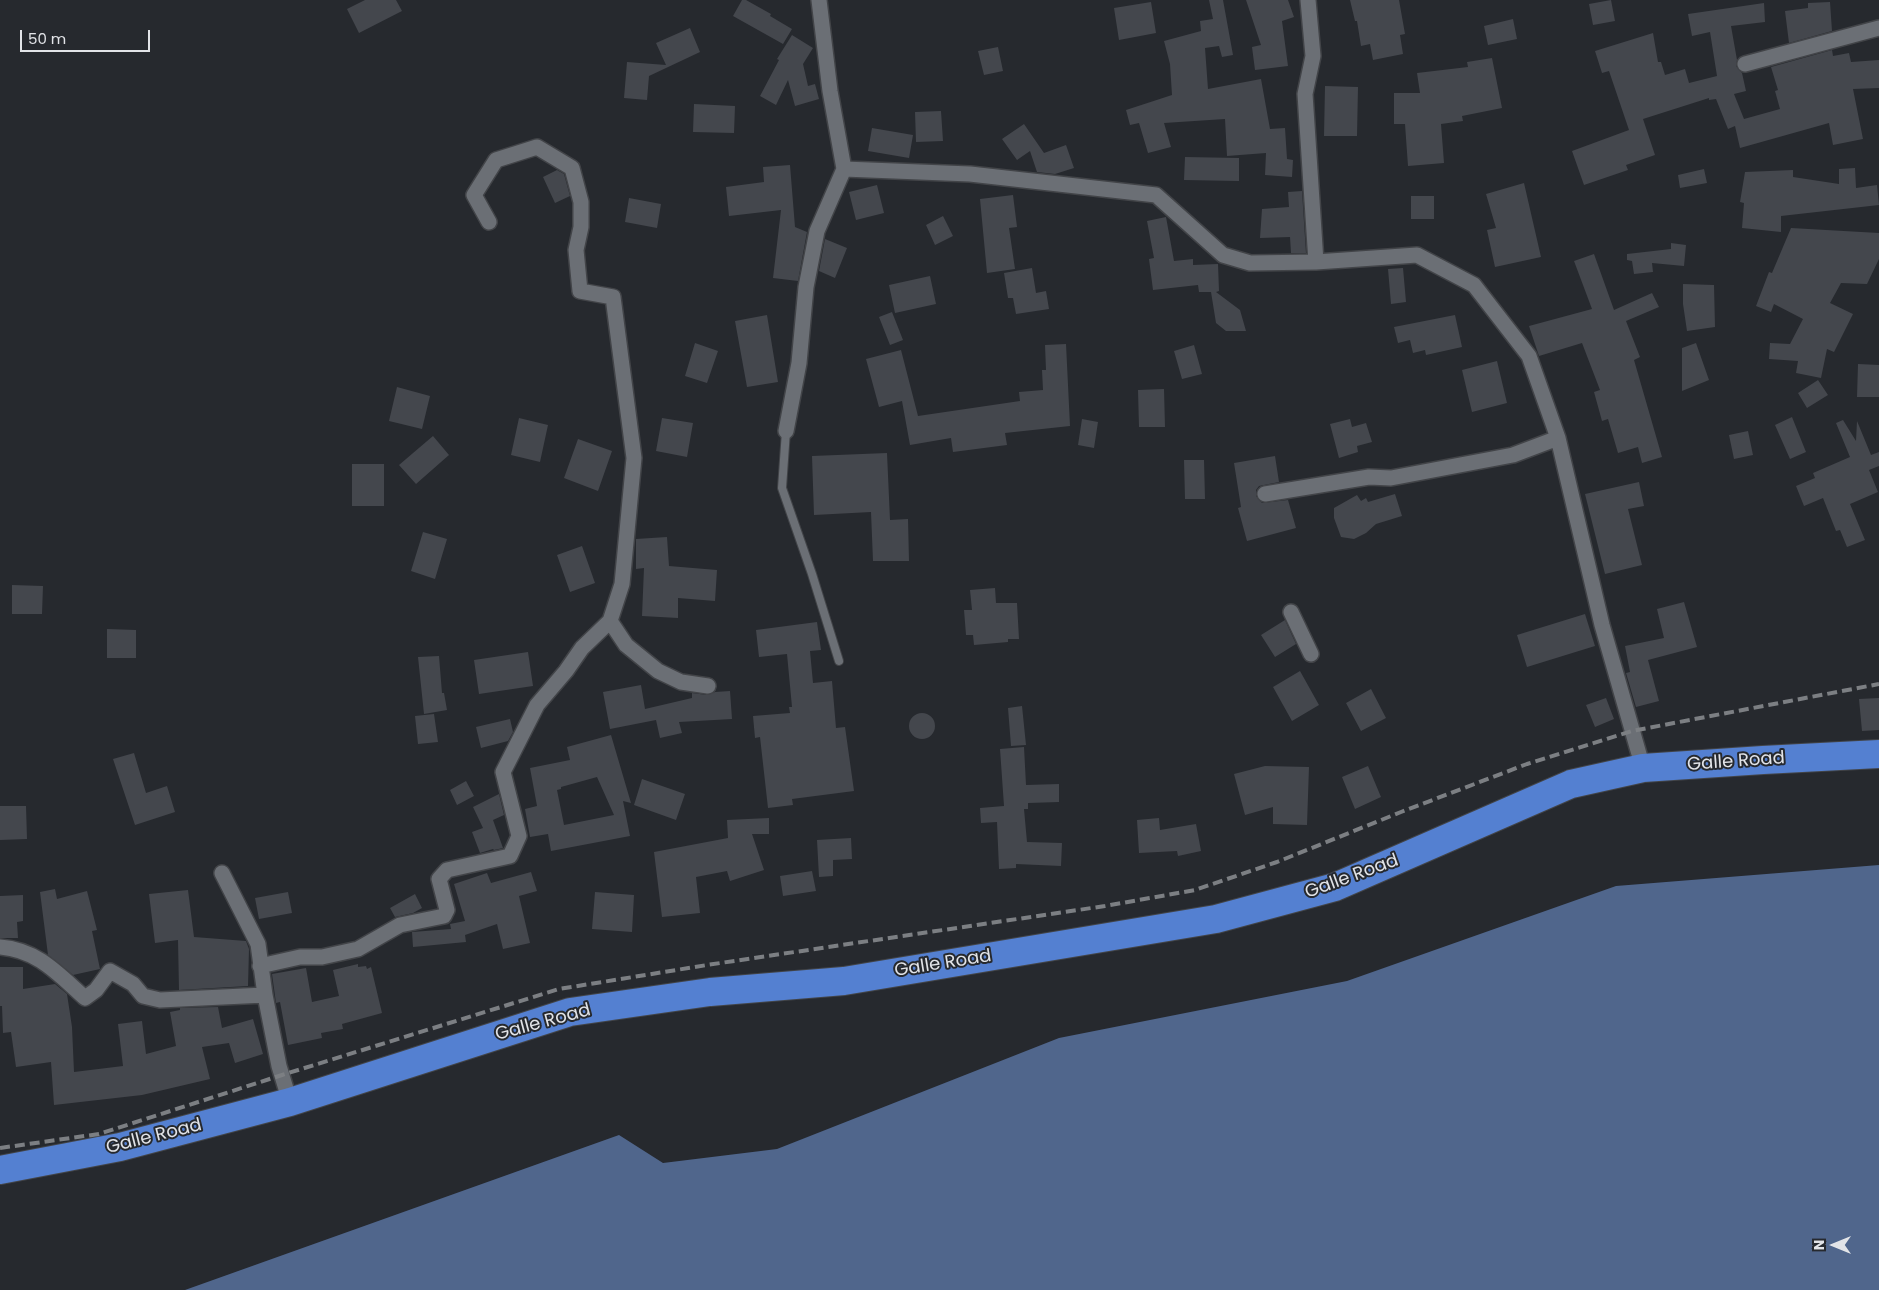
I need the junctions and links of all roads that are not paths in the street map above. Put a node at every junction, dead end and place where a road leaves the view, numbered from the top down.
1 (819, 0) edge
2 (1308, 0) edge
3 (1879, 28) edge
4 (1745, 64) dead end
5 (844, 169) junction
6 (489, 222) dead end
7 (1316, 262) junction
8 (786, 432) joint
9 (1558, 438) junction
10 (1265, 494) dead end
11 (1291, 612) dead end
12 (610, 621) junction
13 (1311, 654) dead end
14 (839, 661) dead end
15 (708, 686) dead end
16 (1879, 754) edge
17 (1643, 768) junction
18 (222, 873) dead end
19 (0, 947) edge
20 (260, 966) junction
21 (265, 995) junction
22 (290, 1102) junction
23 (0, 1170) edge

1 - 5 street
2 - 7 street
3 - 4 street
5 - 7 street
5 - 8 street
6 - 12 street
7 - 9 street
8 - 14 lane
9 - 10 street
9 - 17 street
11 - 13 street
12 - 15 street
12 - 20 street
16 - 17 highway, Galle Road
17 - 22 highway, Galle Road
18 - 20 street
19 - 21 street
20 - 21 street
21 - 22 street
22 - 23 highway, Galle Road

